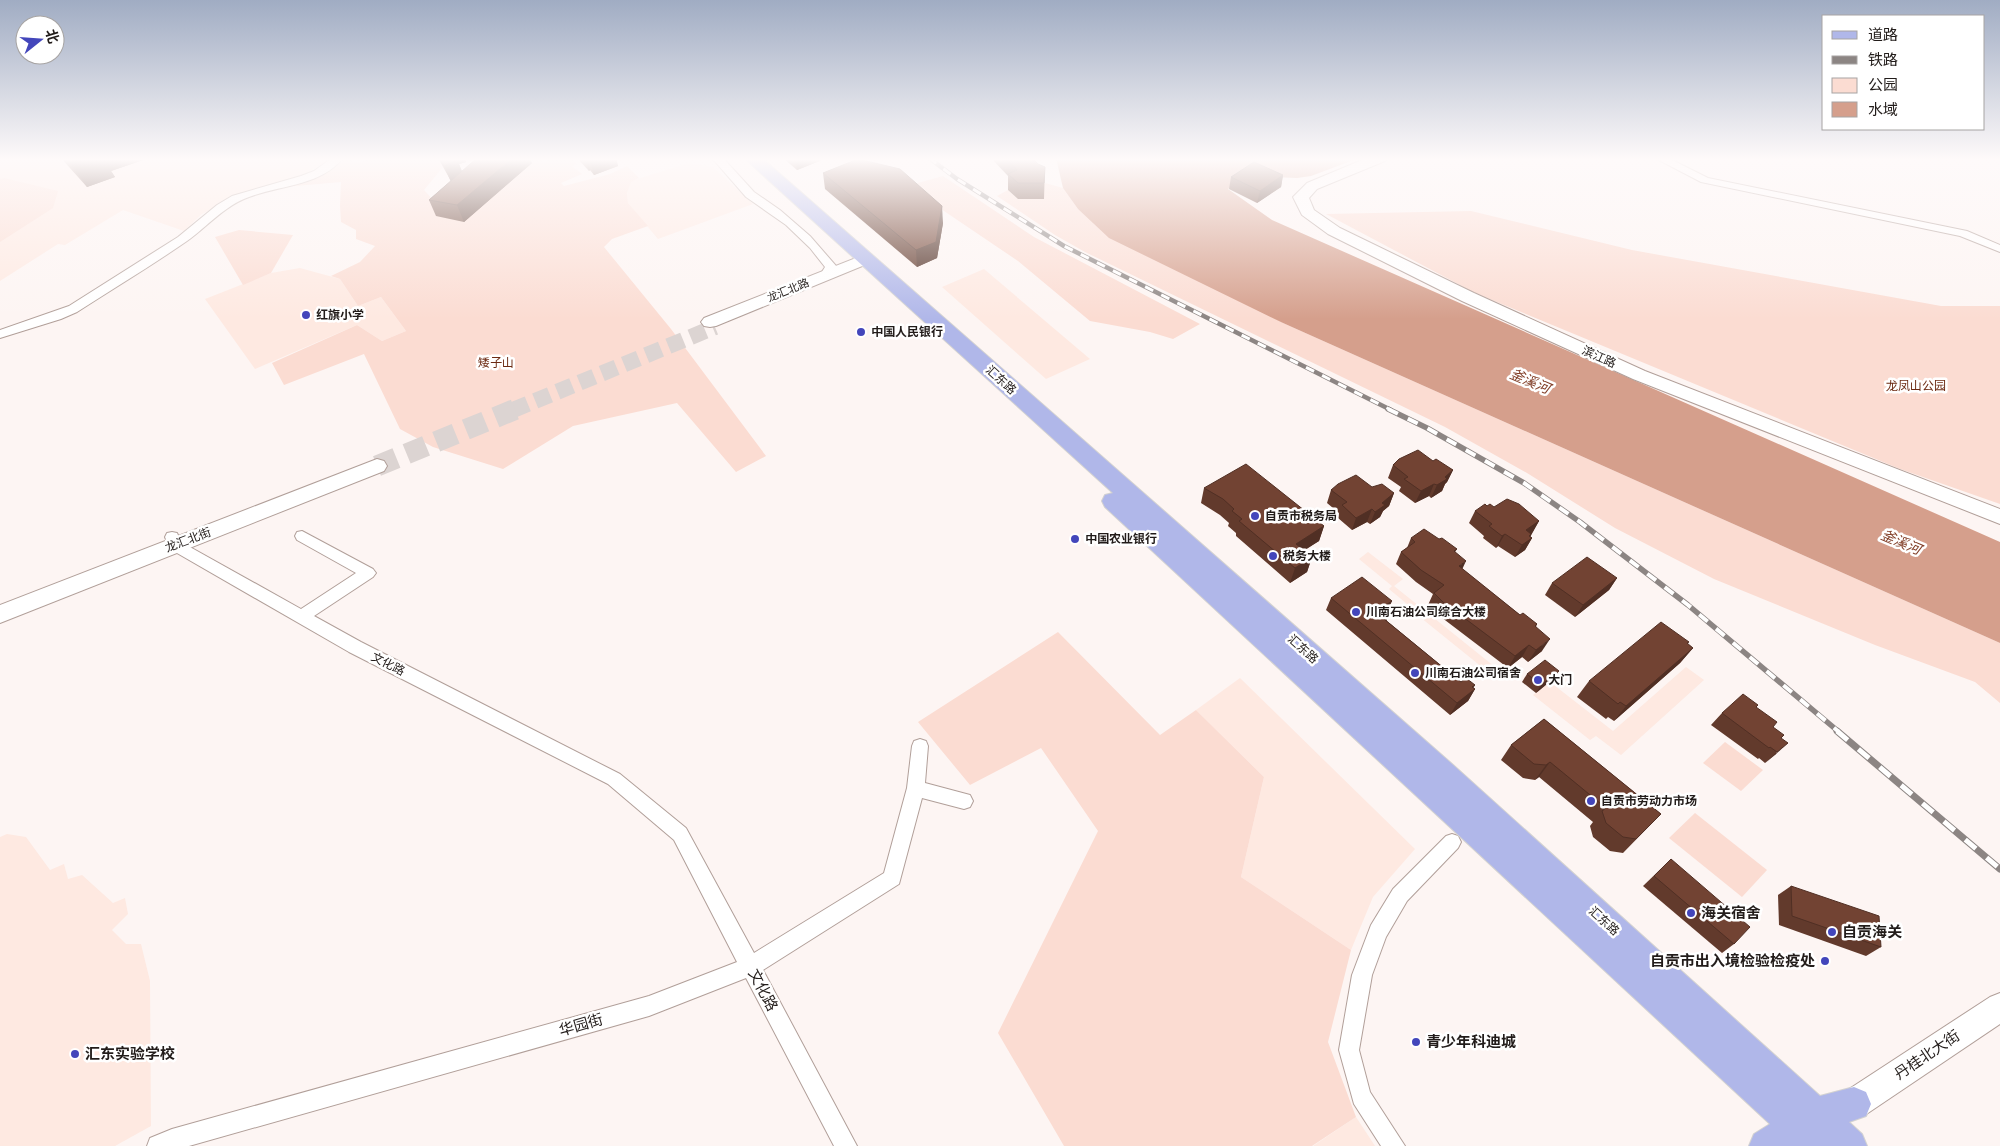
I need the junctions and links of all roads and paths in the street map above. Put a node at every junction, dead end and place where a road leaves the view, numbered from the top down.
1 (215, 211) edge
2 (775, 211) edge
3 (798, 211) edge
4 (807, 211) edge
5 (1307, 211) edge
6 (1315, 211) edge
7 (1858, 211) edge
8 (2000, 249) edge
9 (861, 264) junction
10 (826, 275) junction
11 (0, 334) edge
12 (375, 461) tunnel mouth
13 (2000, 512) edge
14 (2000, 517) edge
15 (302, 536) dead end
16 (173, 541) junction
17 (0, 604) edge
18 (0, 614) edge
19 (302, 616) junction
20 (920, 746) dead end
21 (916, 788) junction
22 (964, 801) dead end
23 (1452, 842) dead end
24 (750, 966) junction
25 (2000, 1007) edge
26 (1854, 1104) joint
27 (1824, 1136) edge
28 (158, 1146) edge
29 (846, 1146) edge
30 (1394, 1146) edge
31 (1766, 1146) edge

1 - 11 street
2 - 10 street
3 - 9 main road, 汇东路
4 - 9 main road, 汇东路
5 - 14 main road, 滨江路
6 - 13 main road, 滨江路
7 - 8 street
9 - 10 main road, 龙汇北路
9 - 10 main road, 龙汇北路
9 - 27 main road, 汇东路
12 - 16 main road, 龙汇北街
15 - 19 street
16 - 17 main road, 龙汇北街
16 - 18 main road, 龙汇北街
16 - 19 street, 文化路
19 - 24 street, 文化路
20 - 21 street, 华园街
21 - 22 street
21 - 24 street, 华园街
23 - 30 street
24 - 28 street, 华园街
24 - 29 street, 文化路
25 - 26 main road, 丹桂北大街
26 - 27 main road, 丹桂北大街
27 - 31 main road, 丹桂北大街

